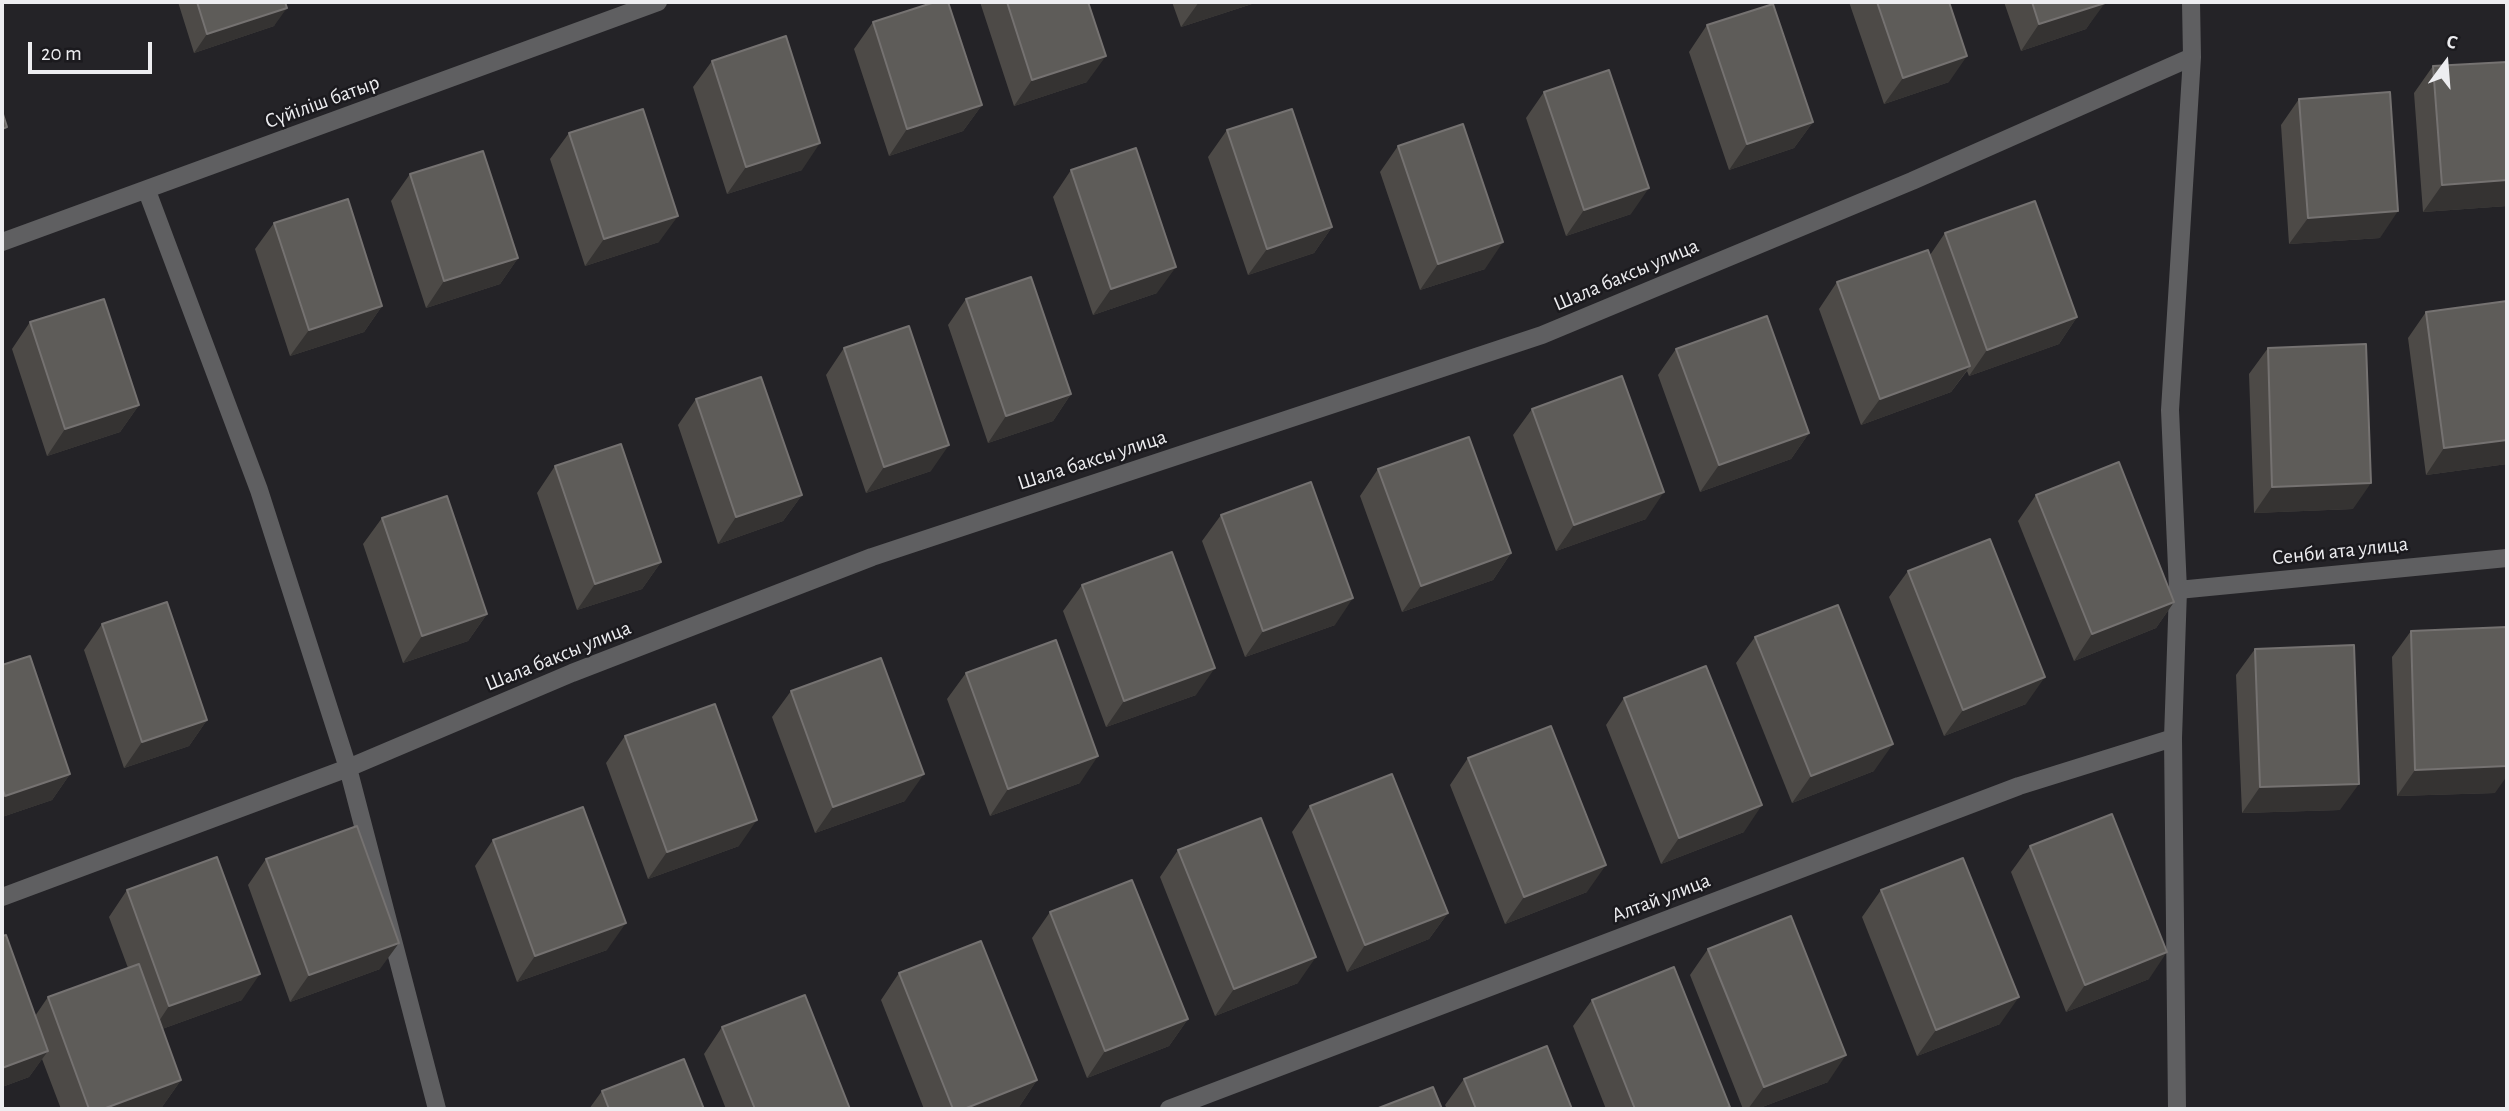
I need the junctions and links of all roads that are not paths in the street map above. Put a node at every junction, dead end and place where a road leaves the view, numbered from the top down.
1 (658, 2) edge
2 (2191, 2) edge
3 (2192, 57) junction
4 (147, 191) junction
5 (2, 242) edge
6 (2507, 558) edge
7 (2178, 590) junction
8 (2172, 738) junction
9 (348, 768) junction
10 (2, 897) edge
11 (437, 1109) edge
12 (1169, 1109) edge
13 (2177, 1109) edge

1 - 4 street, Сүйіліш батыр
2 - 3 street
3 - 7 street
3 - 9 street, Шала баксы улица
4 - 5 street, Сүйіліш батыр
4 - 9 street
6 - 7 street, Сенби ата улица
7 - 8 street
8 - 12 street, Алтай улица
8 - 13 street
9 - 10 street, Шала баксы улица
9 - 11 street

